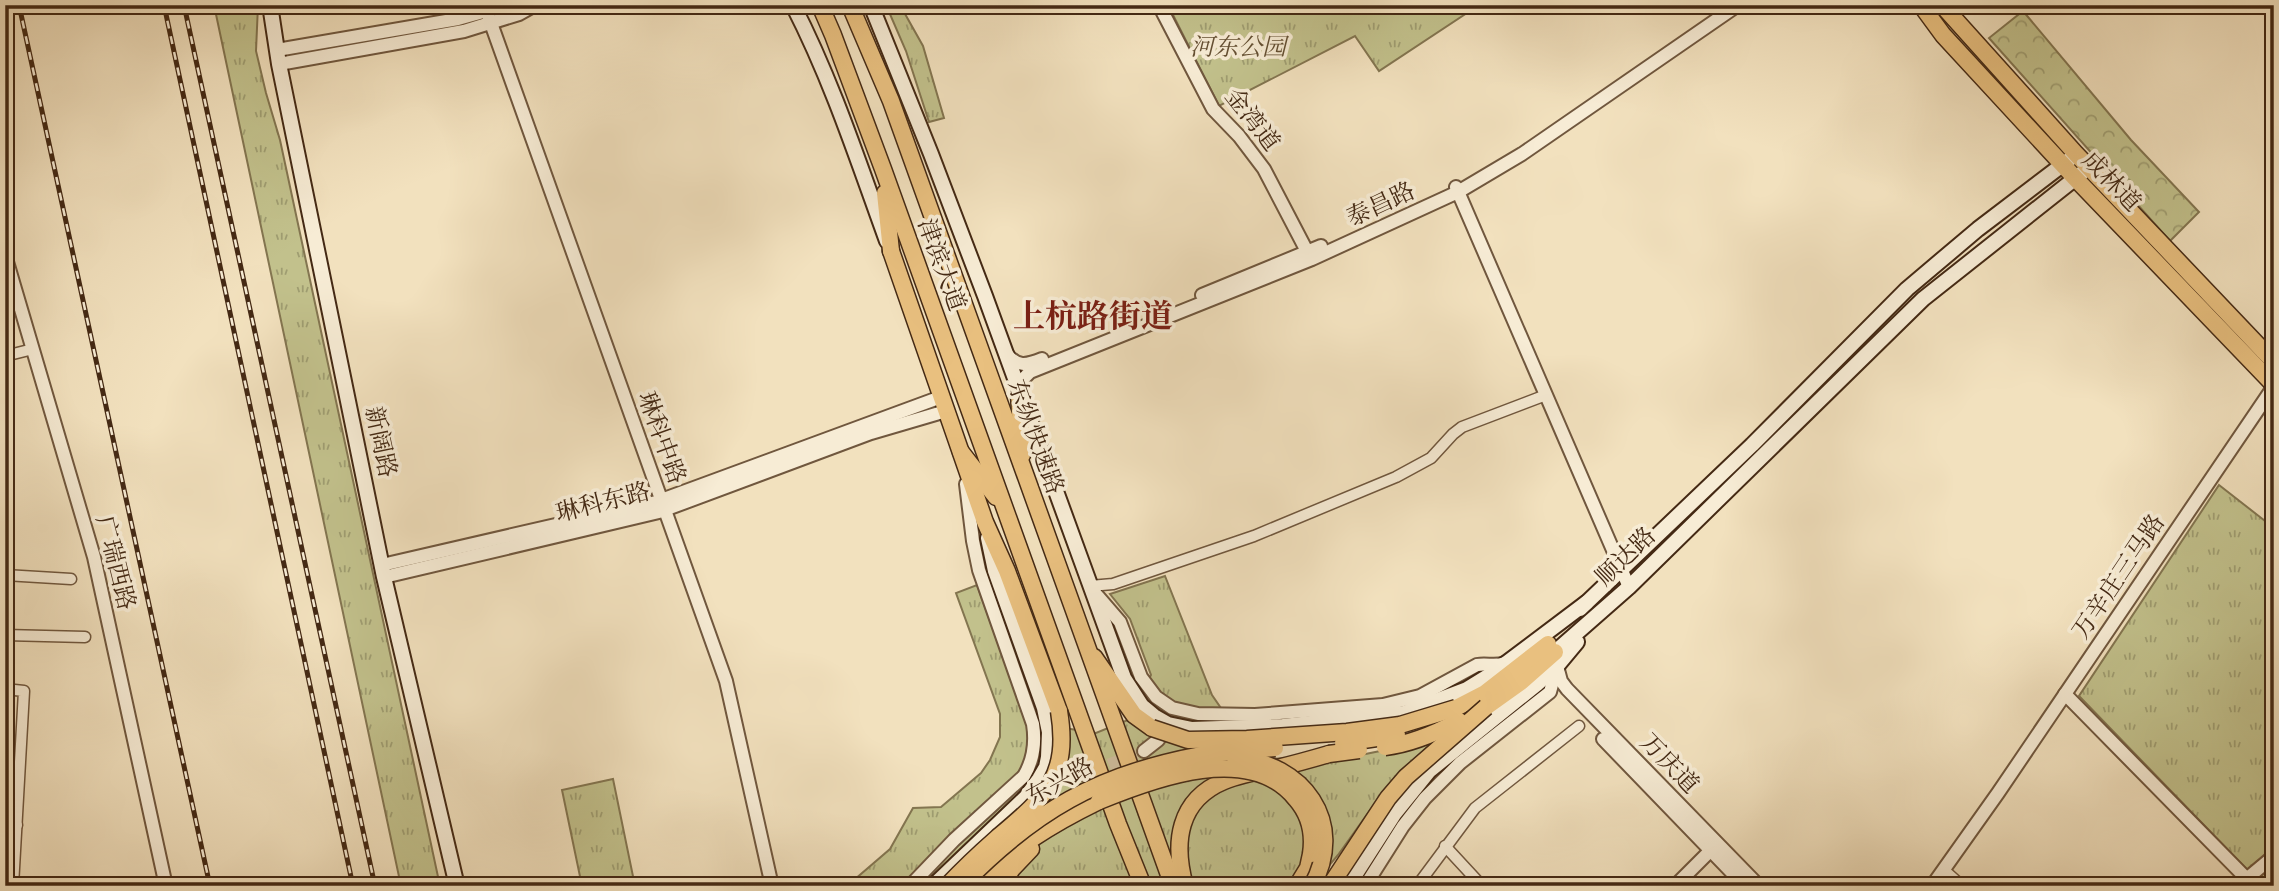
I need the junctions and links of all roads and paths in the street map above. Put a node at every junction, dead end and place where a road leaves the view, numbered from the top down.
1 (271, 5) edge
2 (509, 5) edge
3 (535, 5) edge
4 (793, 5) edge
5 (814, 5) edge
6 (820, 5) edge
7 (850, 5) edge
8 (871, 5) edge
9 (1160, 5) edge
10 (1726, 5) edge
11 (1738, 5) edge
12 (1921, 5) edge
13 (1942, 5) edge
14 (486, 18) junction
15 (833, 35) junction
16 (278, 57) junction
17 (2076, 154) junction
18 (2062, 164) junction
19 (2089, 167) junction
20 (883, 169) junction
21 (2075, 178) junction
22 (1457, 190) junction
23 (891, 251) junction
24 (5, 255) edge
25 (1310, 255) junction
26 (33, 349) junction
27 (1003, 349) junction
28 (5, 356) edge
29 (2274, 362) edge
30 (2274, 385) edge
31 (1019, 391) junction
32 (1546, 395) junction
33 (943, 404) junction
34 (961, 452) junction
35 (1023, 471) junction
36 (660, 506) junction
37 (1006, 510) junction
38 (985, 522) junction
39 (383, 571) junction
40 (1620, 572) junction
41 (5, 575) edge
42 (71, 579) dead end
43 (1090, 586) junction
44 (1629, 587) junction
45 (1586, 603) junction
46 (5, 635) edge
47 (85, 637) dead end
48 (1087, 646) junction
49 (1553, 654) junction
50 (1512, 660) junction
51 (5, 689) edge
52 (1550, 692) junction
53 (2065, 694) junction
54 (1486, 707) junction
55 (1456, 708) junction
56 (1404, 713) junction
57 (1160, 726) junction
58 (1579, 726) dead end
59 (1144, 751) tunnel mouth
60 (1201, 755) junction
61 (1436, 765) junction
62 (1046, 767) junction
63 (1085, 774) tunnel mouth
64 (5, 788) edge
65 (19, 788) junction
66 (1099, 801) junction
67 (1148, 818) junction
68 (5, 824) edge
69 (1118, 824) junction
70 (17, 825) junction
71 (1445, 846) junction
72 (1714, 847) junction
73 (2274, 856) edge
74 (1944, 870) junction
75 (11, 879) edge
76 (2242, 882) edge
77 (166, 886) edge
78 (457, 886) edge
79 (770, 886) edge
80 (910, 886) edge
81 (933, 886) edge
82 (947, 886) edge
83 (961, 886) edge
84 (978, 886) edge
85 (1001, 886) edge
86 (1131, 886) edge
87 (1143, 886) edge
88 (1173, 886) edge
89 (1185, 886) edge
90 (1297, 886) edge
91 (1312, 886) edge
92 (1330, 886) edge
93 (1348, 886) edge
94 (1365, 886) edge
95 (1417, 886) edge
96 (1482, 886) edge
97 (1675, 886) edge
98 (1745, 886) edge
99 (1759, 886) edge
100 (1932, 886) edge
101 (1962, 886) edge

1 - 16 main road, 新阔路
2 - 14 street
3 - 14 street
4 - 23 main road, 津滨大道
5 - 15 main road
6 - 15 main road
7 - 35 main road, 东纵快速路
8 - 27 main road
9 - 25 street, 金湾道
10 - 22 street, 泰昌路
11 - 22 street, 泰昌路
12 - 18 main road, 成林道
13 - 17 main road, 成林道
14 - 16 street
14 - 36 street, 琳科中路
15 - 20 main road, 津滨大道
16 - 39 main road, 新阔路
17 - 18 main road, 顺达路
17 - 19 main road, 成林道
18 - 21 main road, 成林道
18 - 40 main road, 顺达路
19 - 21 main road, 顺达路
19 - 29 main road, 成林道
20 - 23 main road
20 - 37 main road, 津滨大道
21 - 30 main road, 成林道
21 - 44 main road, 顺达路
22 - 25 street, 泰昌路
22 - 32 street
23 - 33 main road
24 - 26 street, 广瑞西路
25 - 27 street, 泰昌路
25 - 31 street, 泰昌路
26 - 28 street
26 - 77 street, 广瑞西路
27 - 31 main road
30 - 53 street, 万辛庄三马路
31 - 35 main road
31 - 43 main road
32 - 40 street
32 - 43 street
33 - 34 main road
33 - 36 street, 琳科东路
34 - 37 main road
34 - 38 main road
34 - 80 street
35 - 48 main road, 东纵快速路
36 - 39 street, 琳科东路
36 - 79 street, 琳科中路
37 - 69 main road
38 - 62 main road
38 - 82 main road, bridge
39 - 78 main road, 新阔路
40 - 44 street
40 - 45 main road, 顺达路
41 - 42 street
43 - 50 street
43 - 57 main road
44 - 49 main road, 顺达路
45 - 49 main road, 顺达路
45 - 50 main road
46 - 47 street
48 - 57 main road
48 - 67 main road, 东纵快速路
49 - 52 street
49 - 54 main road, 顺达路
49 - 55 main road, 顺达路
49 - 61 main road
49 - 72 street, 万庆道
50 - 56 main road
51 - 65 street
52 - 72 street, 万庆道
52 - 94 street
53 - 74 street, 万辛庄三马路
53 - 76 street
54 - 89 main road, 顺达路, bridge
54 - 92 main road, bridge
55 - 57 main road, bridge
55 - 60 main road, 顺达路, bridge
56 - 57 main road
56 - 61 street
57 - 59 street
58 - 71 street
60 - 83 main road, 东兴路, bridge
60 - 91 main road, bridge
61 - 93 main road
62 - 63 street
62 - 81 main road
64 - 65 street
65 - 70 street
66 - 84 main road, 东兴路
66 - 85 main road
66 - 90 main road, 东兴路, bridge
67 - 88 main road, 东纵快速路
67 - 89 main road
68 - 70 street
69 - 86 main road
69 - 87 main road
70 - 75 street
71 - 95 street
71 - 96 street
72 - 97 street
72 - 98 street, 万庆道
72 - 99 street, 万庆道
73 - 76 street
74 - 100 street, 万辛庄三马路
74 - 101 street

